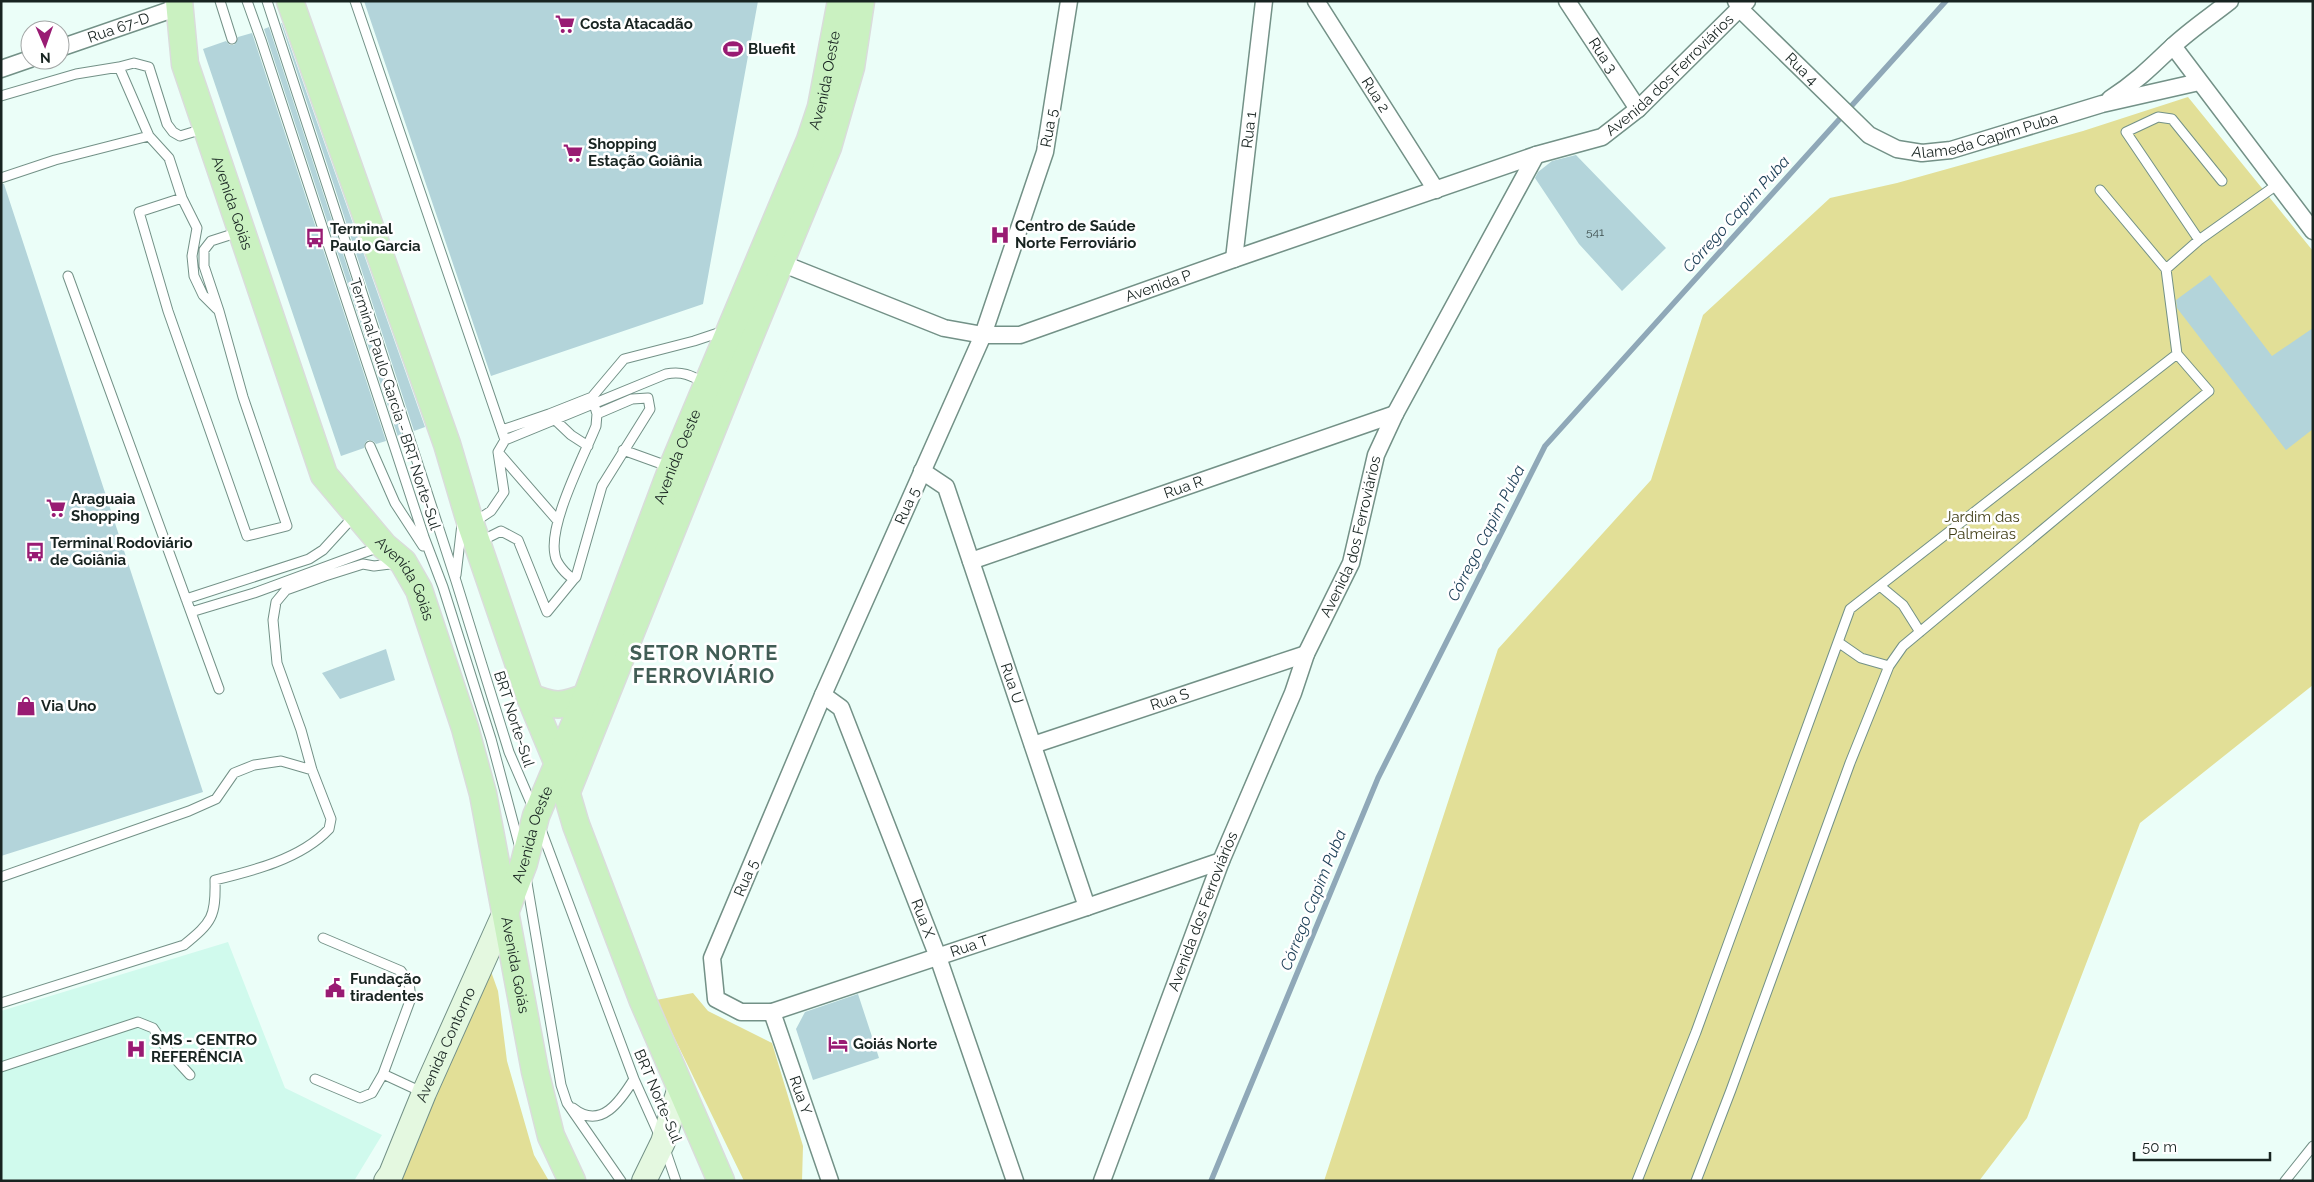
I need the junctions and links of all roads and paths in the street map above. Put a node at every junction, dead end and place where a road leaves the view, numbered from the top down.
1 (220, 1) edge
2 (247, 1) edge
3 (267, 1) edge
4 (290, 1) edge
5 (355, 1) edge
6 (841, 1) edge
7 (861, 1) edge
8 (1069, 1) edge
9 (1264, 1) edge
10 (1316, 1) edge
11 (1567, 1) edge
12 (2230, 1) edge
13 (179, 4) edge
14 (1741, 4) edge
15 (232, 39) dead end
16 (70, 44) edge
17 (2173, 46) junction
18 (20, 62) edge
19 (119, 67) junction
20 (1, 69) edge
21 (2198, 82) junction
22 (1, 96) edge
23 (2102, 104) junction
24 (1638, 109) junction
25 (206, 128) junction
26 (1869, 135) joint
27 (150, 136) junction
28 (1536, 155) junction
29 (1, 178) edge
30 (2222, 181) dead end
31 (2278, 184) junction
32 (1436, 190) junction
33 (2100, 190) dead end
34 (182, 198) junction
35 (242, 231) junction
36 (2313, 231) edge
37 (2199, 240) junction
38 (1234, 258) junction
39 (781, 262) junction
40 (2166, 268) junction
41 (68, 276) dead end
42 (219, 311) junction
43 (731, 328) junction
44 (983, 335) junction
45 (2178, 354) junction
46 (706, 384) junction
47 (594, 400) junction
48 (597, 414) junction
49 (1396, 414) junction
50 (551, 417) junction
51 (407, 428) joint
52 (502, 430) junction
53 (506, 440) junction
54 (370, 446) dead end
55 (588, 446) junction
56 (623, 450) junction
57 (498, 452) junction
58 (672, 468) junction
59 (922, 471) junction
60 (357, 513) junction
61 (557, 520) junction
62 (471, 523) junction
63 (394, 554) junction
64 (432, 558) junction
65 (971, 561) junction
66 (574, 579) junction
67 (456, 580) junction
68 (226, 586) junction
69 (1880, 586) junction
70 (186, 599) junction
71 (232, 600) junction
72 (191, 612) junction
73 (1920, 632) junction
74 (1838, 642) junction
75 (1306, 654) junction
76 (1889, 666) junction
77 (220, 689) dead end
78 (822, 695) junction
79 (530, 697) junction
80 (586, 697) junction
81 (1032, 745) junction
82 (558, 764) junction
83 (312, 770) junction
84 (566, 794) junction
85 (536, 816) junction
86 (1221, 860) junction
87 (524, 862) junction
88 (1, 877) edge
89 (1087, 908) junction
90 (506, 910) junction
91 (322, 938) dead end
92 (938, 957) junction
93 (716, 999) joint
94 (1, 1003) edge
95 (772, 1012) junction
96 (1, 1067) edge
97 (383, 1074) junction
98 (190, 1075) dead end
99 (316, 1078) dead end
100 (634, 1079) junction
101 (680, 1087) junction
102 (424, 1093) junction
103 (567, 1103) junction
104 (662, 1142) junction
105 (2313, 1146) edge
106 (390, 1179) edge
107 (829, 1180) edge
108 (572, 1181) edge
109 (621, 1181) edge
110 (644, 1181) edge
111 (676, 1181) edge
112 (721, 1181) edge
113 (1015, 1181) edge
114 (1102, 1181) edge
115 (1637, 1181) edge
116 (1696, 1181) edge
117 (2285, 1181) edge

1 - 15 lane
2 - 64 lane, Terminal Paulo Garcia - BRT Norte-Sul
3 - 51 lane, Terminal Paulo Garcia - BRT Norte-Sul
4 - 62 main road
5 - 52 lane
6 - 43 main road, Avenida Oeste
7 - 39 main road, Avenida Oeste
8 - 44 street, Rua 5
9 - 38 street, Rua 1
10 - 32 street, Rua 2
11 - 24 street, Rua 3
12 - 17 street, Alameda Capim Puba
13 - 16 street, Rua 67-D
13 - 25 main road, Avenida Goiás
14 - 24 street, Avenida dos Ferroviários
14 - 26 street, Rua 4
17 - 21 street
17 - 23 street, Alameda Capim Puba
18 - 20 street
19 - 22 lane
19 - 25 lane
19 - 27 lane
21 - 23 street, Alameda Capim Puba
21 - 31 street
23 - 26 street, Alameda Capim Puba
24 - 28 street, Avenida dos Ferroviários
25 - 35 main road, Avenida Goiás
27 - 29 lane
27 - 34 lane
28 - 32 street, Avenida P
28 - 49 street, Avenida dos Ferroviários
30 - 37 lane
31 - 36 street
31 - 37 lane
32 - 38 street, Avenida P
33 - 40 lane
34 - 42 lane
34 - 42 lane
35 - 42 lane
35 - 60 main road, Avenida Goiás
37 - 40 lane
38 - 44 street, Avenida P
39 - 44 street, Avenida P
39 - 84 main road, Avenida Oeste
40 - 45 lane
41 - 70 lane
43 - 46 main road, Avenida Oeste
43 - 47 lane
44 - 59 street, Rua 5
45 - 69 lane
45 - 73 lane
46 - 47 lane
46 - 58 main road, Avenida Oeste
47 - 48 lane
47 - 50 lane
48 - 55 lane
48 - 56 lane
49 - 65 street, Rua R
49 - 75 street, Avenida dos Ferroviários
50 - 52 lane
50 - 53 lane
50 - 55 lane
51 - 67 lane, BRT Norte-Sul
52 - 53 lane
53 - 57 lane
54 - 64 lane
55 - 61 lane
56 - 58 lane
56 - 66 lane
57 - 61 lane
57 - 62 lane
58 - 80 main road, Avenida Oeste
59 - 65 street, Rua U
59 - 78 street, Rua 5
60 - 63 main road, Avenida Goiás
60 - 68 lane
61 - 66 lane
62 - 66 lane
62 - 67 lane
62 - 79 main road
63 - 71 lane
63 - 83 lane
63 - 90 main road, Avenida Goiás
64 - 87 lane, BRT Norte-Sul
65 - 81 street, Rua U
67 - 85 lane, BRT Norte-Sul
68 - 70 lane
68 - 71 lane
69 - 73 lane
69 - 74 lane
70 - 72 lane
71 - 72 lane
72 - 77 lane
73 - 76 lane
74 - 76 lane
74 - 115 lane
75 - 81 street, Rua S
75 - 86 street, Avenida dos Ferroviários
76 - 116 lane
78 - 92 street, Rua X
78 - 93 street, Rua 5
79 - 80 main road
79 - 82 main road
80 - 82 main road, Avenida Oeste
81 - 89 street, Rua U
82 - 84 main road
82 - 85 main road, Avenida Oeste
83 - 88 lane
83 - 94 lane
84 - 101 main road
85 - 87 main road, Avenida Oeste
85 - 100 lane, BRT Norte-Sul
86 - 89 street, Rua T
86 - 114 street, Avenida dos Ferroviários
87 - 90 main road, Avenida Oeste
87 - 103 lane, BRT Norte-Sul
89 - 92 street, Rua T
90 - 102 main road, Avenida Contorno
90 - 108 main road, Avenida Goiás
91 - 97 lane
92 - 95 street, Rua T
92 - 113 street, Rua X
93 - 95 street, Rua T
95 - 107 street, Rua Y
96 - 98 lane
97 - 99 lane
97 - 102 lane
100 - 103 lane
100 - 104 lane, BRT Norte-Sul
101 - 104 main road
101 - 112 main road
102 - 106 main road, Avenida Contorno
103 - 109 lane, BRT Norte-Sul
104 - 110 main road
104 - 111 lane, BRT Norte-Sul
105 - 117 lane

